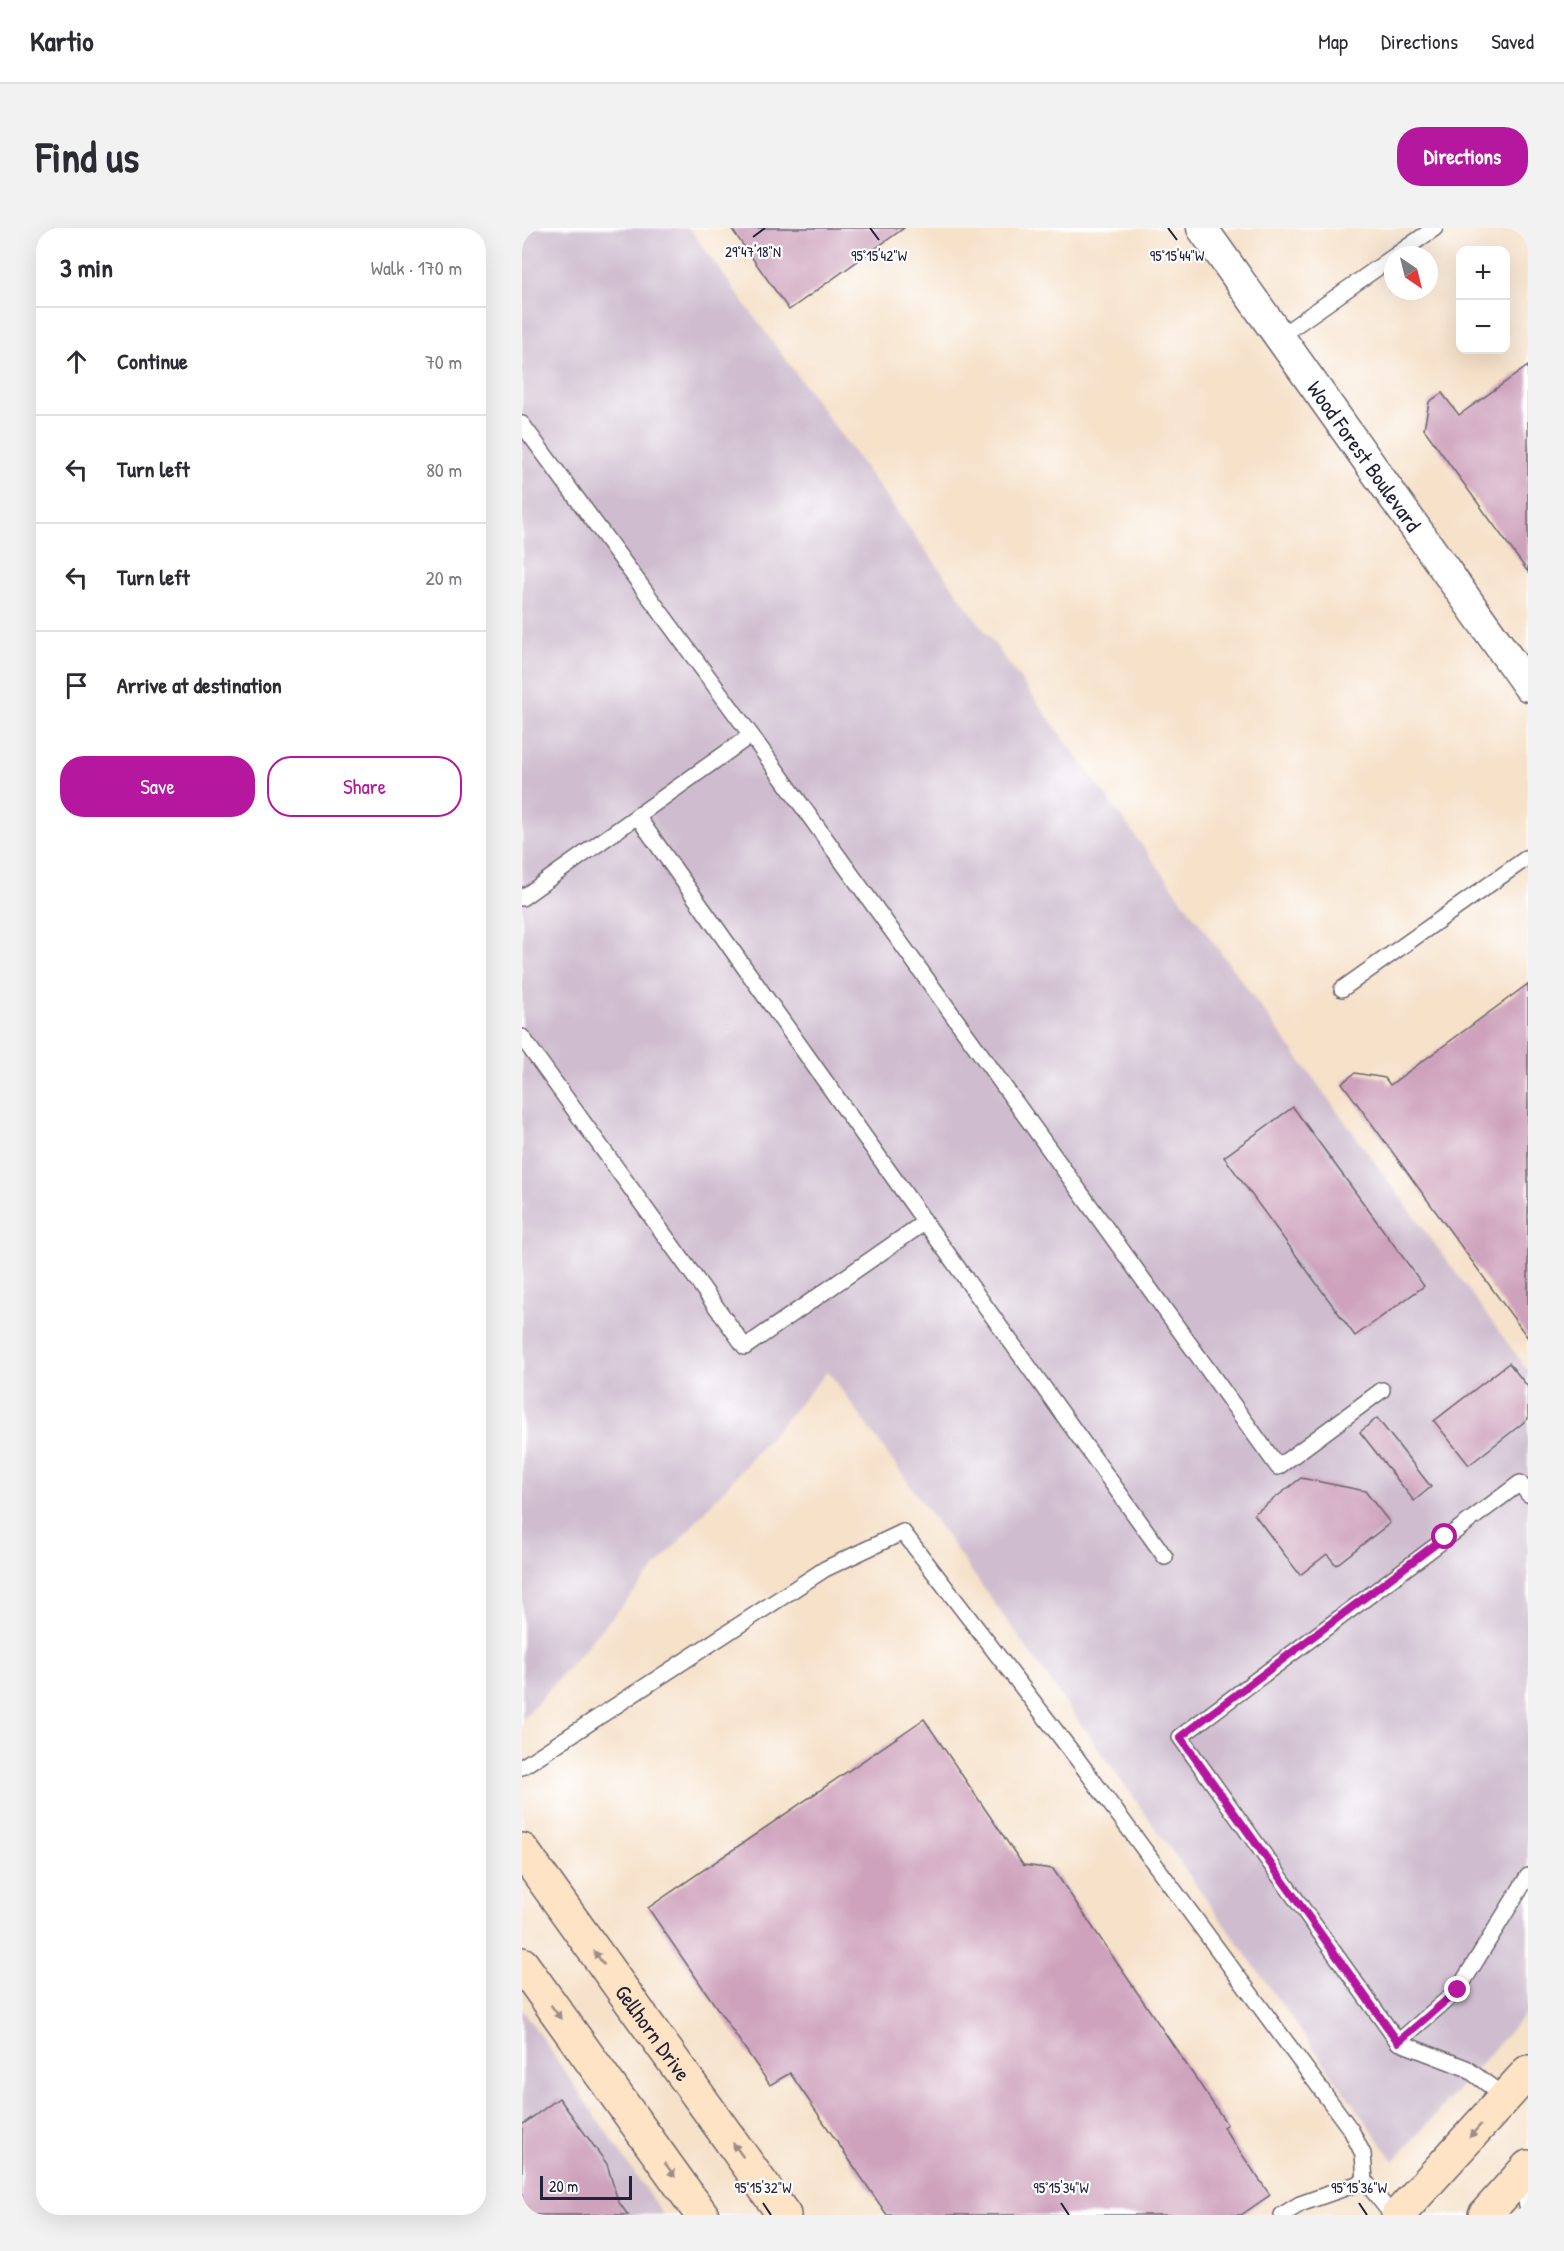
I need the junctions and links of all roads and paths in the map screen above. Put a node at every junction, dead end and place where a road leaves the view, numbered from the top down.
1 (1202, 228) edge
2 (1435, 228) edge
3 (1409, 246) edge
4 (1384, 264) edge
5 (1279, 337) junction
6 (522, 424) edge
7 (1528, 686) edge
8 (751, 735) junction
9 (637, 816) junction
10 (1528, 857) edge
11 (522, 898) edge
12 (1342, 989) dead end
13 (522, 1037) edge
14 (925, 1222) junction
15 (1382, 1390) dead end
16 (1528, 1494) edge
17 (1165, 1557) dead end
18 (522, 1767) edge
19 (522, 1850) edge
20 (1528, 1876) edge
21 (522, 1964) edge
22 (1398, 2042) junction
23 (1528, 2072) edge
24 (1505, 2097) junction
25 (1524, 2171) edge
26 (1365, 2181) junction
27 (1528, 2210) edge
28 (702, 2215) edge
29 (784, 2215) edge
30 (1282, 2215) edge
31 (1392, 2215) edge
32 (1398, 2215) edge
33 (1485, 2215) edge

1 - 5 street, Wood Forest Boulevard
2 - 3 lane
4 - 5 lane
5 - 7 street, Wood Forest Boulevard
6 - 8 lane
8 - 9 lane
8 - 15 lane
9 - 11 lane
9 - 14 lane
10 - 12 lane
13 - 14 lane
14 - 17 lane
16 - 22 lane
18 - 26 lane
29 -> 19 main road, Gellhorn Drive
20 - 22 lane
21 -> 28 main road
22 - 24 lane
23 - 24 main road
24 -> 32 main road
25 - 27 lane
25 - 33 main road
26 - 30 lane
26 - 31 lane

